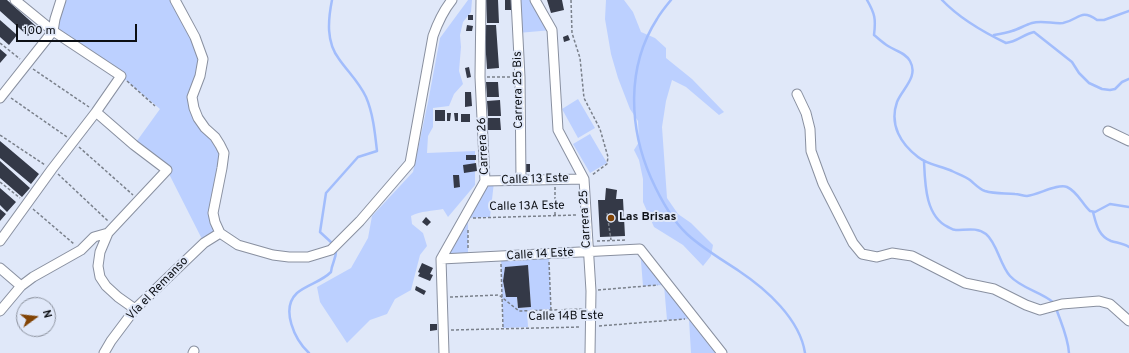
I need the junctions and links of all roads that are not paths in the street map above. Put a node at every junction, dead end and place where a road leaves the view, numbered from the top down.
1 (15, 0) edge
2 (61, 0) edge
3 (175, 0) edge
4 (452, 0) edge
5 (481, 0) edge
6 (516, 0) edge
7 (535, 0) edge
8 (53, 31) junction
9 (796, 94) dead end
10 (0, 98) edge
11 (96, 112) junction
12 (1108, 131) dead end
13 (1129, 141) edge
14 (584, 179) junction
15 (521, 180) junction
16 (485, 181) junction
17 (111, 230) junction
18 (220, 233) junction
19 (0, 241) edge
20 (588, 252) junction
21 (441, 259) junction
22 (0, 268) edge
23 (21, 286) junction
24 (135, 310) junction
25 (0, 311) edge
26 (1129, 321) edge
27 (104, 353) edge
28 (444, 353) edge
29 (590, 353) edge
30 (722, 353) edge

1 - 8 street
2 - 8 street
3 - 18 street
4 - 18 street
5 - 16 street, Carrera 26
6 - 15 street, Carrera 25 Bis
7 - 14 street, Carrera 25
8 - 10 street
8 - 11 street
9 - 26 street
11 - 17 street
11 - 19 street
12 - 13 street
14 - 15 street, Calle 13 Este
14 - 20 street, Carrera 25
15 - 16 street, Calle 13 Este
16 - 21 street, Carrera 26
17 - 23 street
17 - 24 street
18 - 24 street, Vía el Remanso
20 - 21 street, Calle 14 Este
20 - 29 street, Carrera 25
20 - 30 street, Calle 14 Este
21 - 28 street
22 - 23 street
23 - 25 street
24 - 27 street, Vía el Remanso

